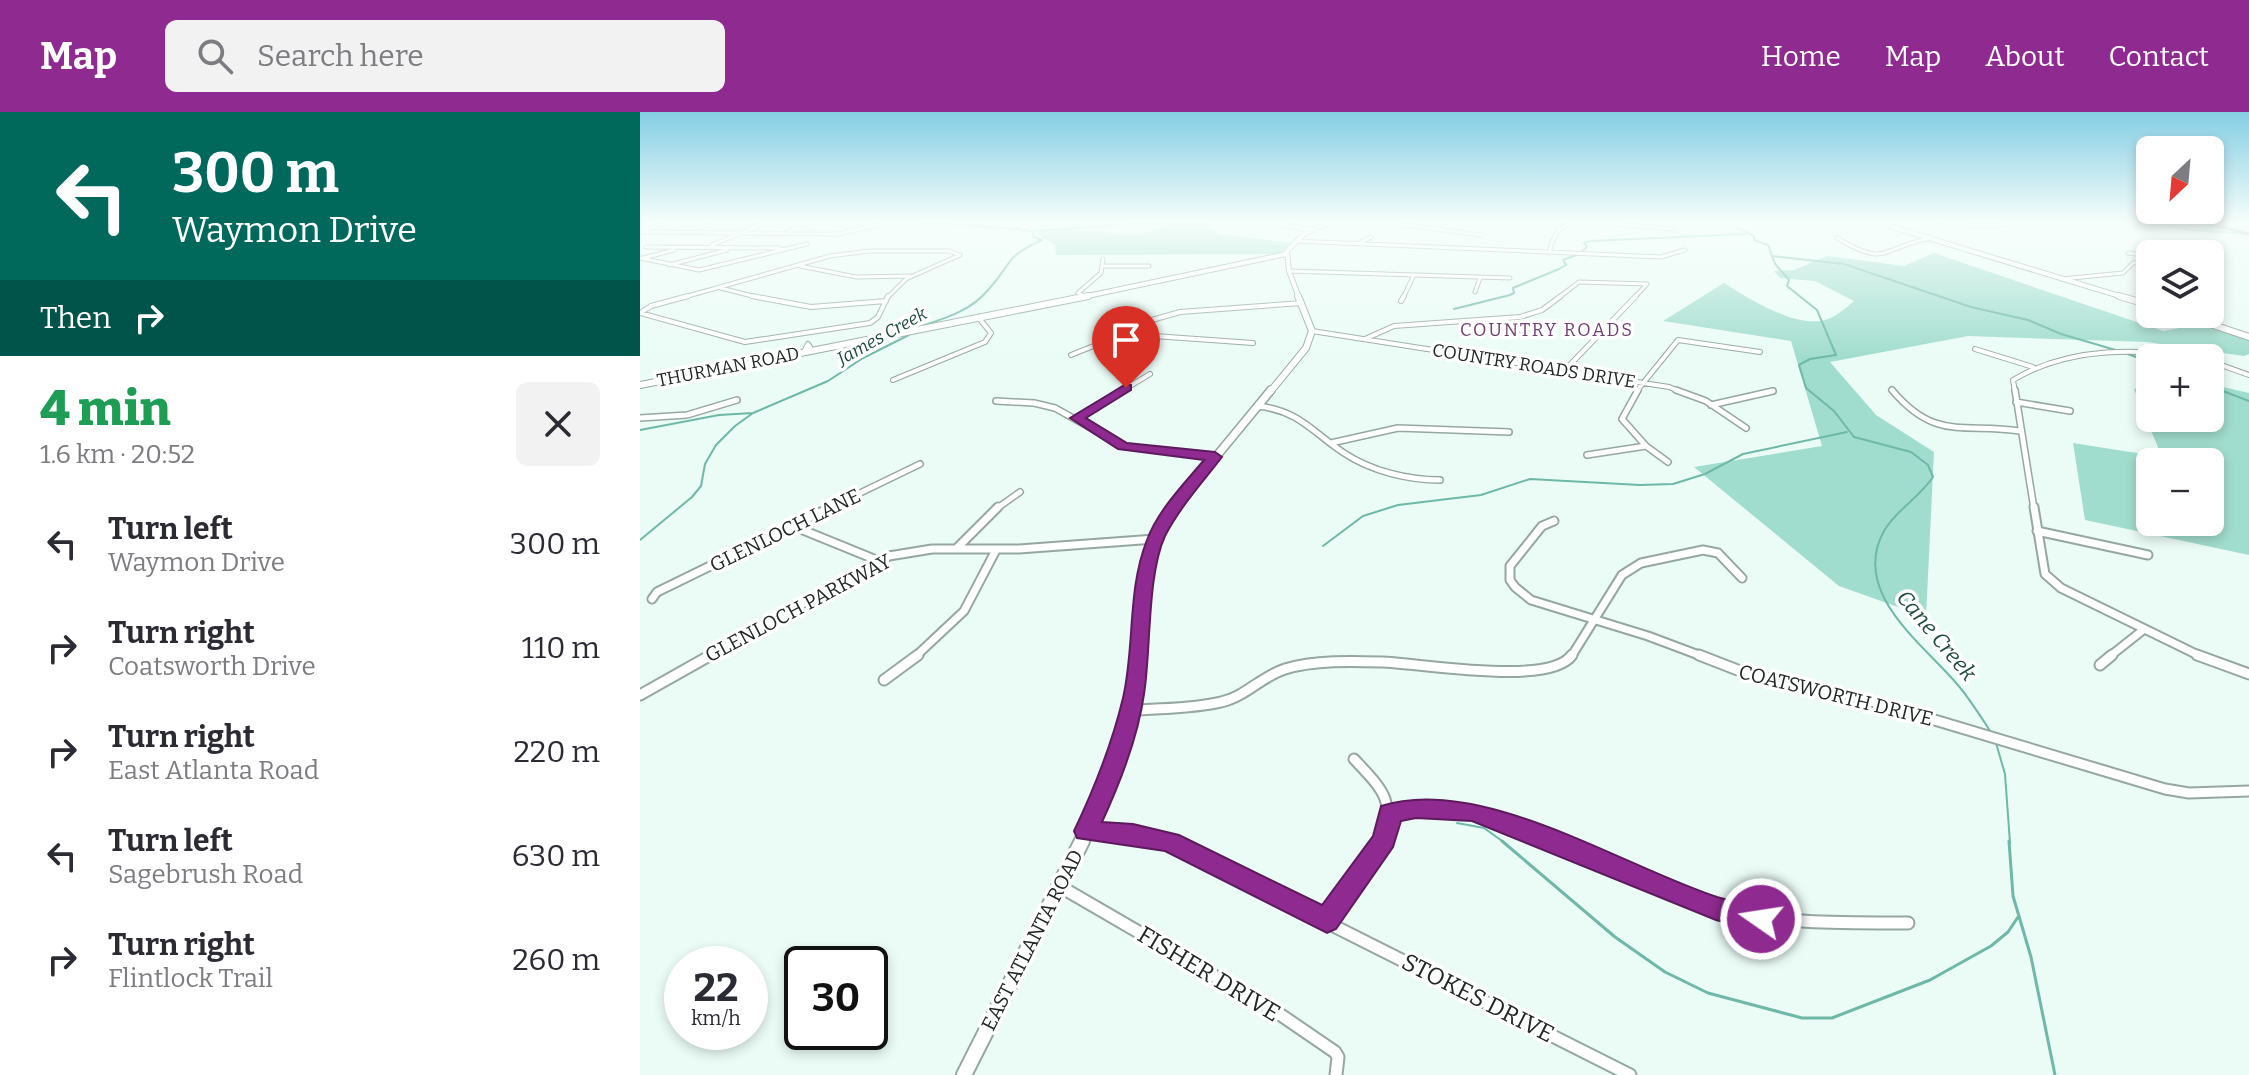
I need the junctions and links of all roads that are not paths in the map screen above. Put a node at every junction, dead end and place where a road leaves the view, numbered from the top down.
1 (1102, 266) edge
2 (681, 267) edge
3 (717, 267) edge
4 (791, 267) edge
5 (807, 267) edge
6 (934, 267) edge
7 (1224, 267) edge
8 (1288, 267) edge
9 (2021, 267) edge
10 (2129, 267) edge
11 (1289, 271) junction
12 (914, 275) junction
13 (1414, 275) junction
14 (1480, 278) junction
15 (1510, 278) dead end
16 (2061, 279) junction
17 (719, 287) junction
18 (1475, 292) dead end
19 (1084, 296) junction
20 (886, 301) junction
21 (1401, 301) dead end
22 (2136, 301) edge
23 (1302, 303) junction
24 (640, 313) edge
25 (978, 317) junction
26 (1499, 320) junction
27 (2222, 328) edge
28 (1312, 331) junction
29 (808, 333) junction
30 (1140, 335) junction
31 (1519, 335) dead end
32 (2249, 337) edge
33 (1365, 339) junction
34 (1253, 343) dead end
35 (810, 347) junction
36 (1975, 349) dead end
37 (1760, 352) dead end
38 (2136, 354) edge
39 (1071, 355) dead end
40 (2224, 366) edge
41 (2033, 367) junction
42 (1565, 370) junction
43 (1150, 374) dead end
44 (2249, 375) edge
45 (893, 380) dead end
46 (1643, 382) junction
47 (640, 385) edge
48 (1892, 390) dead end
49 (1773, 391) dead end
50 (737, 400) dead end
51 (996, 401) dead end
52 (2016, 402) junction
53 (1711, 405) junction
54 (1258, 406) junction
55 (2070, 411) dead end
56 (640, 418) edge
57 (1076, 418) junction
58 (1746, 428) dead end
59 (2020, 431) junction
60 (1509, 432) dead end
61 (1331, 443) junction
62 (1646, 446) junction
63 (1587, 455) dead end
64 (1215, 457) junction
65 (1668, 462) dead end
66 (920, 464) dead end
67 (1440, 480) dead end
68 (1020, 492) dead end
69 (1554, 521) dead end
70 (793, 526) junction
71 (2037, 531) junction
72 (1155, 539) junction
73 (957, 548) junction
74 (996, 550) junction
75 (2148, 555) dead end
76 (879, 561) junction
77 (1742, 578) dead end
78 (652, 599) dead end
79 (1594, 620) junction
80 (2143, 630) junction
81 (2100, 665) dead end
82 (2249, 674) edge
83 (884, 680) dead end
84 (640, 695) edge
85 (1130, 711) junction
86 (1354, 759) dead end
87 (2249, 791) edge
88 (1390, 813) junction
89 (1086, 831) junction
90 (1061, 887) junction
91 (1327, 921) junction
92 (1908, 923) dead end
93 (964, 1075) edge
94 (1336, 1075) edge
95 (1630, 1075) edge

1 - 19 street
2 - 3 street
4 - 17 street
5 - 12 street
6 - 12 street
7 - 19 street, THURMAN ROAD
8 - 11 street
9 - 16 street
10 - 16 street
11 - 13 street
11 - 23 street
12 - 20 street
13 - 14 street
13 - 21 street
14 - 15 street
14 - 18 street
16 - 22 street
17 - 20 street
17 - 24 street
19 - 25 street, THURMAN ROAD
20 - 29 street
23 - 28 street
23 - 30 street
24 - 29 street
25 - 35 street, THURMAN ROAD
25 - 45 street
26 - 31 street
26 - 33 street
26 - 42 street
27 - 32 street
28 - 33 street, COUNTRY ROADS DRIVE
28 - 54 street, EAST ATLANTA ROAD
29 - 35 street
30 - 34 street
30 - 39 street
33 - 42 street, COUNTRY ROADS DRIVE
35 - 47 street, THURMAN ROAD
36 - 41 street
37 - 46 street
38 - 41 street
40 - 44 street
41 - 52 street
42 - 46 street, COUNTRY ROADS DRIVE
43 - 57 street
46 - 53 street, COUNTRY ROADS DRIVE
46 - 62 street
48 - 59 street
49 - 53 street
50 - 56 street
51 - 57 street
52 - 55 street
52 - 59 street
53 - 58 street, COUNTRY ROADS DRIVE
54 - 61 street
54 - 64 street, EAST ATLANTA ROAD
57 - 64 street
59 - 71 street
60 - 61 street
61 - 67 street
62 - 63 street
62 - 65 street
64 - 72 street, EAST ATLANTA ROAD
66 - 70 street, GLENLOCH LANE
68 - 73 street
69 - 79 street, COATSWORTH DRIVE
70 - 76 street
70 - 78 street, GLENLOCH LANE
71 - 75 street
71 - 80 street
72 - 74 street, GLENLOCH PARKWAY
72 - 85 street, EAST ATLANTA ROAD
73 - 74 street, GLENLOCH PARKWAY
73 - 76 street, GLENLOCH PARKWAY
74 - 83 street
76 - 84 street, GLENLOCH PARKWAY
77 - 79 street
79 - 85 street
79 - 87 street, COATSWORTH DRIVE
80 - 81 street
80 - 82 street
85 - 89 street, EAST ATLANTA ROAD
86 - 88 street
88 - 91 street
88 - 92 street
89 - 90 street, EAST ATLANTA ROAD
89 - 91 street
90 - 93 street, EAST ATLANTA ROAD
90 - 94 street, FISHER DRIVE
91 - 95 street, STOKES DRIVE

